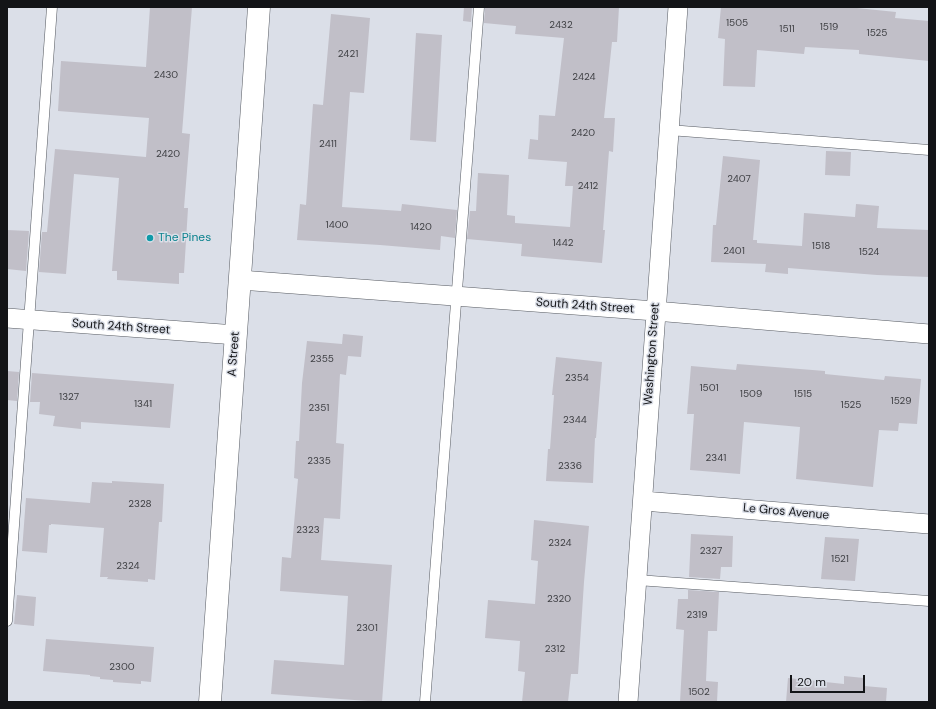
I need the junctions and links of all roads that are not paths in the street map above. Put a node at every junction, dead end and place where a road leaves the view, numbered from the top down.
1 (52, 7) edge
2 (259, 7) edge
3 (479, 7) edge
4 (678, 7) edge
5 (669, 130) junction
6 (929, 150) edge
7 (240, 280) junction
8 (456, 297) junction
9 (655, 311) junction
10 (7, 318) edge
11 (29, 320) junction
12 (929, 334) edge
13 (236, 335) junction
14 (642, 501) junction
15 (929, 524) edge
16 (637, 580) junction
17 (929, 601) edge
18 (7, 621) edge
19 (210, 702) edge
20 (426, 702) edge
21 (628, 702) edge

1 - 11 lane
2 - 7 main road, A Street
3 - 8 lane
4 - 5 street, Washington Street
5 - 6 lane
5 - 9 street, Washington Street
7 - 8 street, South 24th Street
7 - 13 main road, A Street
8 - 9 street, South 24th Street
8 - 20 lane
9 - 12 street, South 24th Street
9 - 14 street, Washington Street
10 - 11 street, South 24th Street
11 - 13 street, South 24th Street
11 - 18 lane
13 - 19 main road, A Street
14 - 15 street, Le Gros Avenue
14 - 16 street, Washington Street
16 - 17 lane
16 - 21 street, Washington Street

